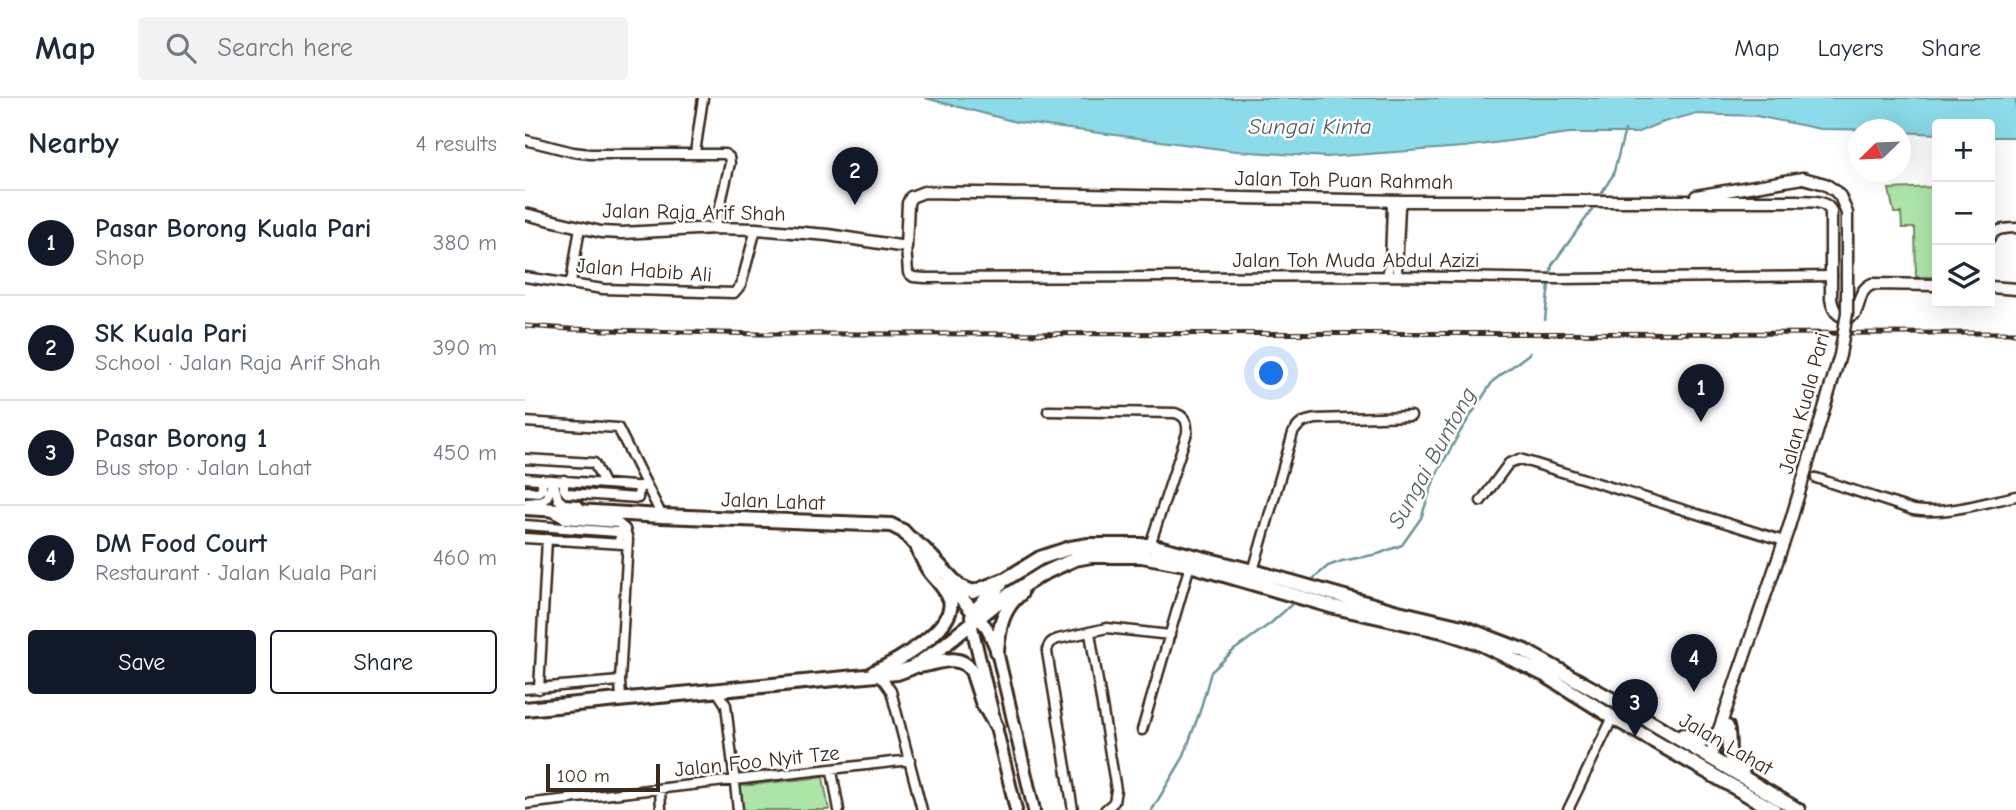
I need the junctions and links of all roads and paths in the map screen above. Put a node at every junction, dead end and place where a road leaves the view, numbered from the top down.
1 (703, 98) edge
2 (525, 140) edge
3 (695, 153) junction
4 (1797, 178) junction
5 (1672, 200) junction
6 (1388, 201) junction
7 (1403, 201) junction
8 (1789, 201) junction
9 (525, 214) edge
10 (580, 228) junction
11 (715, 228) junction
12 (2016, 228) edge
13 (756, 229) junction
14 (1995, 232) edge
15 (906, 247) junction
16 (1393, 262) junction
17 (1387, 276) junction
18 (1399, 276) junction
19 (1832, 276) junction
20 (525, 277) edge
21 (571, 283) junction
22 (1932, 285) edge
23 (1995, 287) edge
24 (2016, 289) edge
25 (1048, 411) dead end
26 (1411, 416) dead end
27 (525, 422) edge
28 (525, 459) edge
29 (525, 478) edge
30 (1816, 478) dead end
31 (542, 479) junction
32 (553, 480) junction
33 (564, 480) junction
34 (604, 483) junction
35 (643, 486) junction
36 (525, 491) edge
37 (2016, 496) edge
38 (1481, 501) dead end
39 (525, 507) edge
40 (548, 510) junction
41 (584, 512) junction
42 (662, 516) junction
43 (525, 526) edge
44 (525, 538) edge
45 (547, 539) junction
46 (1784, 541) junction
47 (623, 544) junction
48 (914, 544) junction
49 (1150, 545) junction
50 (1190, 565) junction
51 (1253, 571) junction
52 (1042, 574) junction
53 (1006, 579) junction
54 (974, 618) junction
55 (1090, 633) junction
56 (1170, 635) junction
57 (997, 651) junction
58 (907, 669) junction
59 (870, 676) junction
60 (620, 681) junction
61 (525, 689) edge
62 (539, 689) junction
63 (736, 689) junction
64 (717, 691) junction
65 (891, 691) junction
66 (989, 698) junction
67 (621, 699) junction
68 (726, 705) junction
69 (525, 709) edge
70 (1613, 717) junction
71 (996, 726) junction
72 (1142, 730) dead end
73 (1723, 730) junction
74 (1666, 731) junction
75 (1712, 758) junction
76 (910, 761) junction
77 (832, 771) junction
78 (735, 780) junction
79 (660, 789) junction
80 (525, 804) edge
81 (661, 810) edge
82 (738, 810) edge
83 (839, 810) edge
84 (922, 810) edge
85 (1016, 810) edge
86 (1034, 810) edge
87 (1073, 810) edge
88 (1105, 810) edge
89 (1568, 810) edge
90 (1774, 810) edge
91 (1783, 810) edge
92 (1799, 810) edge

1 - 3 street
2 - 3 street
3 - 11 street
4 - 5 street
4 - 8 street
4 - 46 street, Jalan Kuala Pari, bridge
5 - 7 street, Jalan Toh Puan Rahmah
5 - 8 street, Jalan Toh Puan Rahmah
6 - 7 street, Jalan Toh Puan Rahmah
6 - 15 street, Jalan Toh Puan Rahmah
6 - 16 street
7 - 16 street
8 - 19 street, Jalan Toh Puan Rahmah
9 - 10 street, Jalan Raja Arif Shah
10 - 11 street, Jalan Raja Arif Shah
10 - 21 street
11 - 13 street, Jalan Raja Arif Shah
12 - 14 street
13 - 15 street, Jalan Raja Arif Shah
13 - 21 street, Jalan Habib Ali
15 - 17 street, Jalan Toh Muda Abdul Azizi
16 - 17 street
16 - 18 street
17 - 18 street, Jalan Toh Muda Abdul Azizi
18 - 19 street, Jalan Toh Muda Abdul Azizi
19 - 22 street
20 - 21 street, Jalan Habib Ali
23 - 24 street
25 - 49 street
26 - 51 street
27 - 35 street
28 - 34 street
29 - 31 street
30 - 37 street
31 - 32 street
31 - 36 street
32 - 33 street
32 - 39 street
32 - 41 street
33 - 34 street
33 - 35 street
34 - 35 street
35 - 42 street
38 - 46 street
39 - 40 main road, Jalan Lahat
40 - 41 main road, Jalan Lahat
40 - 47 street
41 - 42 main road, Jalan Lahat
42 - 48 main road, Jalan Lahat
43 - 47 street
44 - 45 street
45 - 47 street
45 - 62 street
46 - 73 street, Jalan Kuala Pari
47 - 60 street
48 - 53 main road
48 - 54 main road, Jalan Lahat
48 - 59 main road
49 - 51 main road, Jalan Lahat
49 - 53 main road, Jalan Lahat
50 - 52 main road
50 - 56 street
50 - 70 main road
51 - 74 main road, Jalan Lahat
52 - 54 main road
52 - 57 main road
53 - 54 main road
54 - 57 main road
54 - 58 main road
54 - 66 main road
55 - 56 street
55 - 87 street
55 - 88 street
56 - 72 street
57 - 66 main road
57 - 86 main road
58 - 59 main road
58 - 65 street
58 - 71 main road
59 - 63 main road
59 - 65 street
60 - 62 street
60 - 67 street
61 - 62 street
63 - 64 main road
63 - 68 street
64 - 67 main road
64 - 68 street
65 - 76 street
66 - 71 main road
67 - 69 main road
68 - 78 street
70 - 75 main road
70 - 89 street
70 - 90 main road
71 - 85 main road
73 - 74 main road
73 - 75 street, Jalan Kuala Pari
73 - 92 main road
74 - 75 main road, Jalan Lahat
75 - 91 main road
75 - 92 main road, Jalan Lahat
76 - 77 street, Jalan Foo Nyit Tze
76 - 84 street
77 - 78 street, Jalan Foo Nyit Tze
77 - 83 street
78 - 79 street, Jalan Foo Nyit Tze
78 - 82 street
79 - 80 street, Jalan Foo Nyit Tze
79 - 81 street

